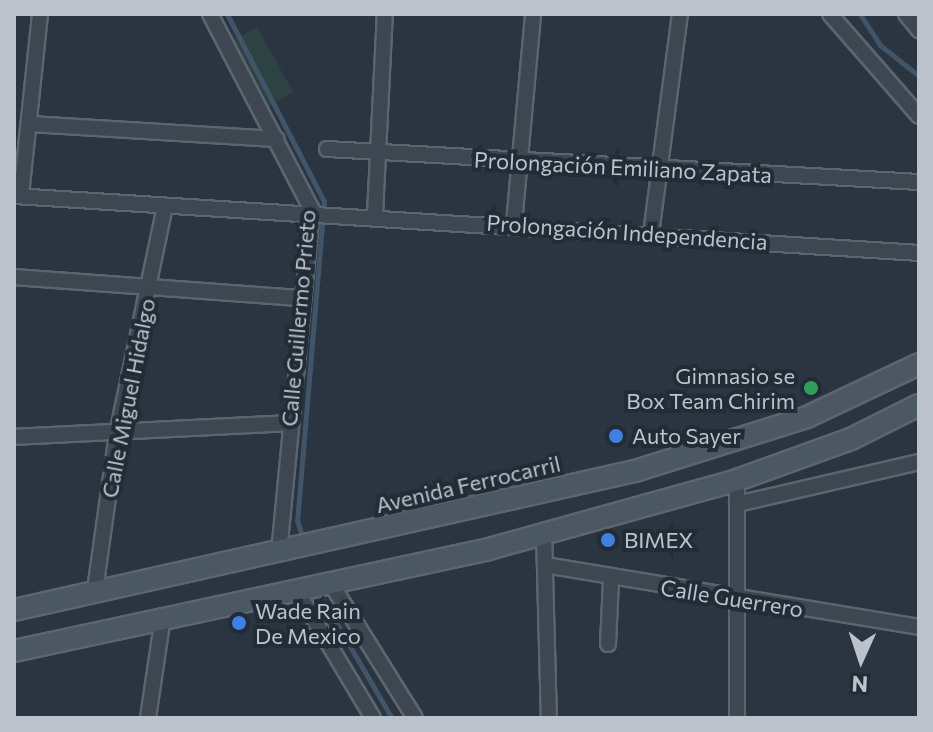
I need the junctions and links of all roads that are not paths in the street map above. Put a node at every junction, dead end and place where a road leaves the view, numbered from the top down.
1 (40, 14) edge
2 (210, 14) edge
3 (385, 14) edge
4 (533, 14) edge
5 (680, 14) edge
6 (830, 14) edge
7 (906, 14) edge
8 (919, 30) edge
9 (919, 116) edge
10 (29, 124) junction
11 (277, 139) junction
12 (327, 149) dead end
13 (378, 151) junction
14 (520, 164) junction
15 (664, 168) junction
16 (919, 182) edge
17 (18, 196) edge
18 (165, 206) junction
19 (322, 211) junction
20 (375, 215) junction
21 (514, 224) junction
22 (651, 234) junction
23 (919, 253) edge
24 (14, 277) edge
25 (150, 287) junction
26 (302, 298) junction
27 (919, 364) edge
28 (919, 405) edge
29 (290, 423) junction
30 (117, 434) junction
31 (14, 437) edge
32 (919, 462) edge
33 (737, 480) junction
34 (737, 504) junction
35 (544, 533) junction
36 (294, 547) junction
37 (545, 565) junction
38 (611, 580) junction
39 (315, 586) junction
40 (95, 590) junction
41 (734, 599) junction
42 (14, 610) edge
43 (163, 616) junction
44 (919, 627) edge
45 (608, 644) dead end
46 (14, 651) edge
47 (148, 718) edge
48 (373, 718) edge
49 (415, 718) edge
50 (549, 718) edge
51 (737, 718) edge

1 - 10 street
2 - 11 street, Calle Guillermo Prieto
3 - 13 street
4 - 14 street
5 - 15 street
6 - 9 street
7 - 8 street
10 - 11 street
10 - 17 street
11 - 19 street, Calle Guillermo Prieto
12 - 13 street, Prolongación Emiliano Zapata
13 - 14 street, Prolongación Emiliano Zapata
13 - 20 street
14 - 15 street, Prolongación Emiliano Zapata
14 - 21 street
15 - 16 street, Prolongación Emiliano Zapata
15 - 22 street
17 - 18 street, Prolongación Independencia
18 - 19 street, Prolongación Independencia
18 - 25 street, Calle Miguel Hidalgo
19 - 20 street, Prolongación Independencia
19 - 26 street, Calle Guillermo Prieto
20 - 21 street, Prolongación Independencia
21 - 22 street, Prolongación Independencia
22 - 23 street, Prolongación Independencia
24 - 25 street
25 - 26 street
25 - 30 street, Calle Miguel Hidalgo
26 - 29 street, Calle Guillermo Prieto
27 - 36 main road, Avenida Ferrocarril
28 - 33 main road
29 - 30 street
29 - 36 street, Calle Guillermo Prieto
30 - 31 street
30 - 40 street, Calle Miguel Hidalgo
32 - 34 street
33 - 34 street
33 - 35 main road
34 - 41 street
35 - 37 street
35 - 39 main road
36 - 40 main road, Avenida Ferrocarril
37 - 38 street, Calle Guerrero
37 - 50 street
38 - 41 street, Calle Guerrero
38 - 45 street
39 - 43 main road
39 - 48 street
39 - 49 street
40 - 42 main road, Avenida Ferrocarril
41 - 44 street, Calle Guerrero
41 - 51 street
43 - 46 main road
43 - 47 street

